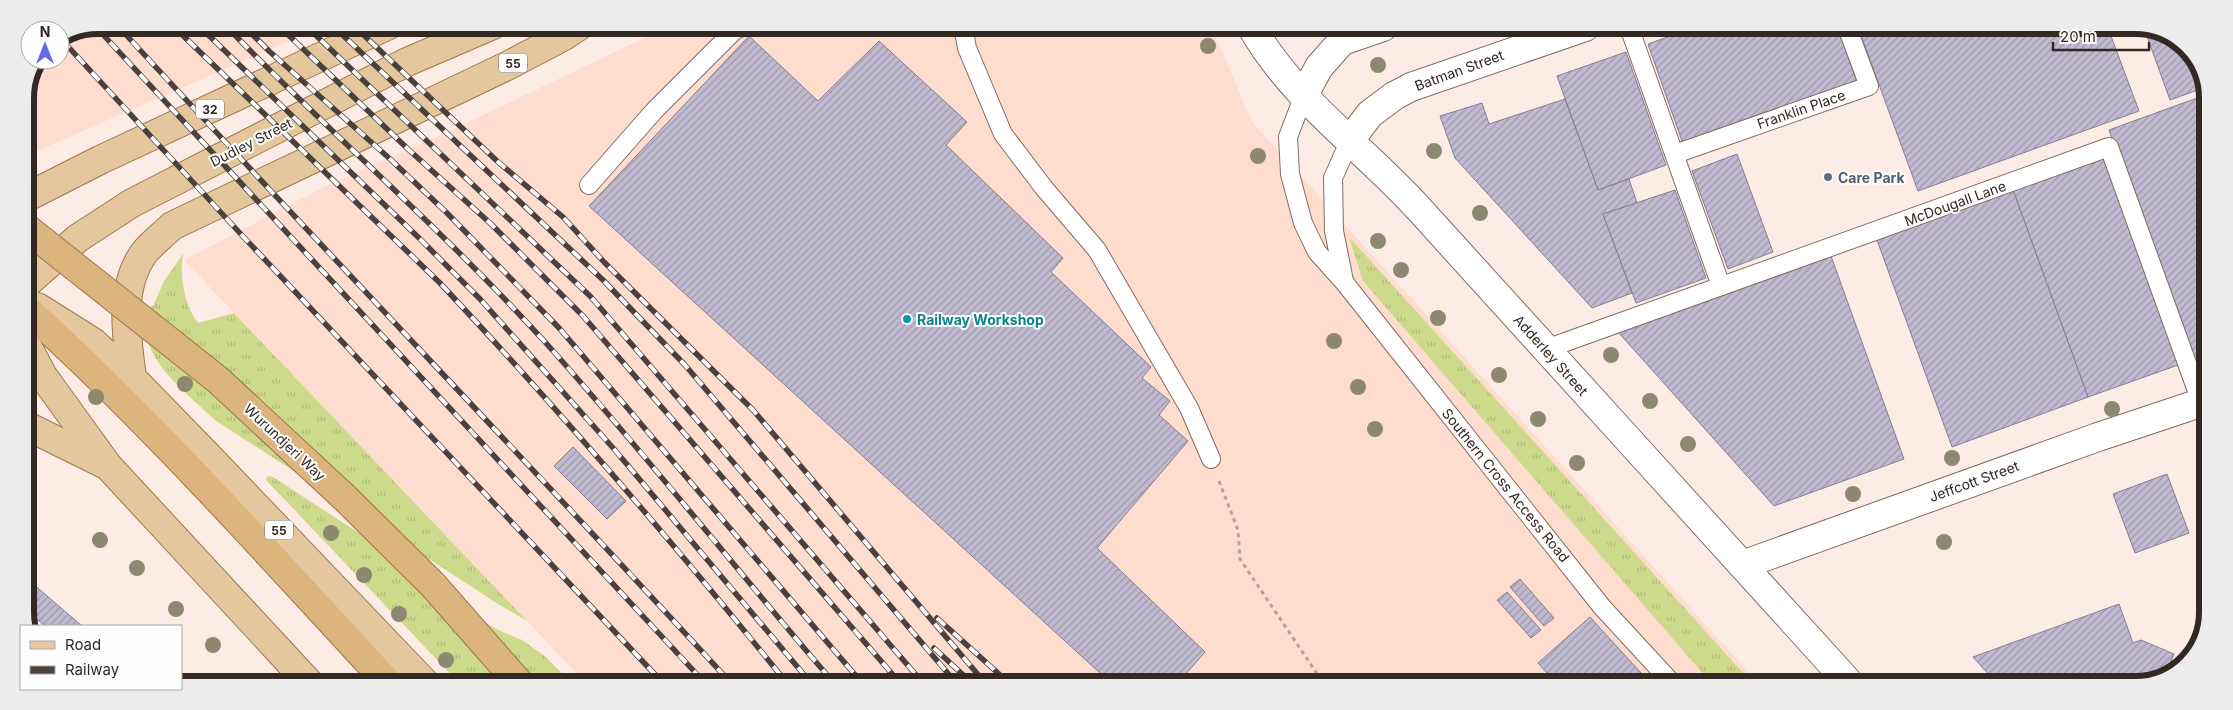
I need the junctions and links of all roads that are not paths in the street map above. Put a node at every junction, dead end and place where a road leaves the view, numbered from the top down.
1 (371, 34) edge
2 (474, 34) edge
3 (567, 34) edge
4 (732, 34) edge
5 (964, 34) edge
6 (1256, 34) edge
7 (1362, 34) edge
8 (1565, 34) edge
9 (1632, 34) edge
10 (1850, 34) edge
11 (1304, 95) junction
12 (1350, 140) junction
13 (1675, 154) junction
14 (589, 184) dead end
15 (36, 192) edge
16 (34, 234) edge
17 (34, 277) edge
18 (1344, 282) junction
19 (1721, 286) junction
20 (34, 306) edge
21 (34, 316) edge
22 (1546, 348) junction
23 (34, 360) edge
24 (132, 378) junction
25 (2199, 387) edge
26 (2199, 403) edge
27 (34, 429) edge
28 (1211, 460) road end
29 (108, 466) junction
30 (1742, 565) junction
31 (303, 676) edge
32 (381, 676) edge
33 (418, 676) edge
34 (514, 676) edge
35 (1666, 676) edge
36 (1843, 676) edge

1 - 15 main road, 32
2 - 17 main road, Dudley Street
3 - 24 main road, 55
4 - 14 lane
5 - 28 lane
6 - 11 street, Adderley Street
7 - 11 street
8 - 12 street, Batman Street
9 - 13 lane
10 - 13 lane, Franklin Place
11 - 12 street, Adderley Street
11 - 18 lane, Southern Cross Access Road
12 - 18 lane, Southern Cross Access Road
12 - 22 street, Adderley Street
13 - 19 lane
16 - 34 highway, Wurundjeri Way, bridge
18 - 35 lane, Southern Cross Access Road
19 - 22 lane, McDougall Lane
19 - 25 lane, McDougall Lane
20 - 24 main road
21 - 32 highway
22 - 30 street, Adderley Street
23 - 29 main road
24 - 33 main road, 55
26 - 30 street, Jeffcott Street
27 - 29 main road
29 - 31 main road
30 - 36 street, Adderley Street

